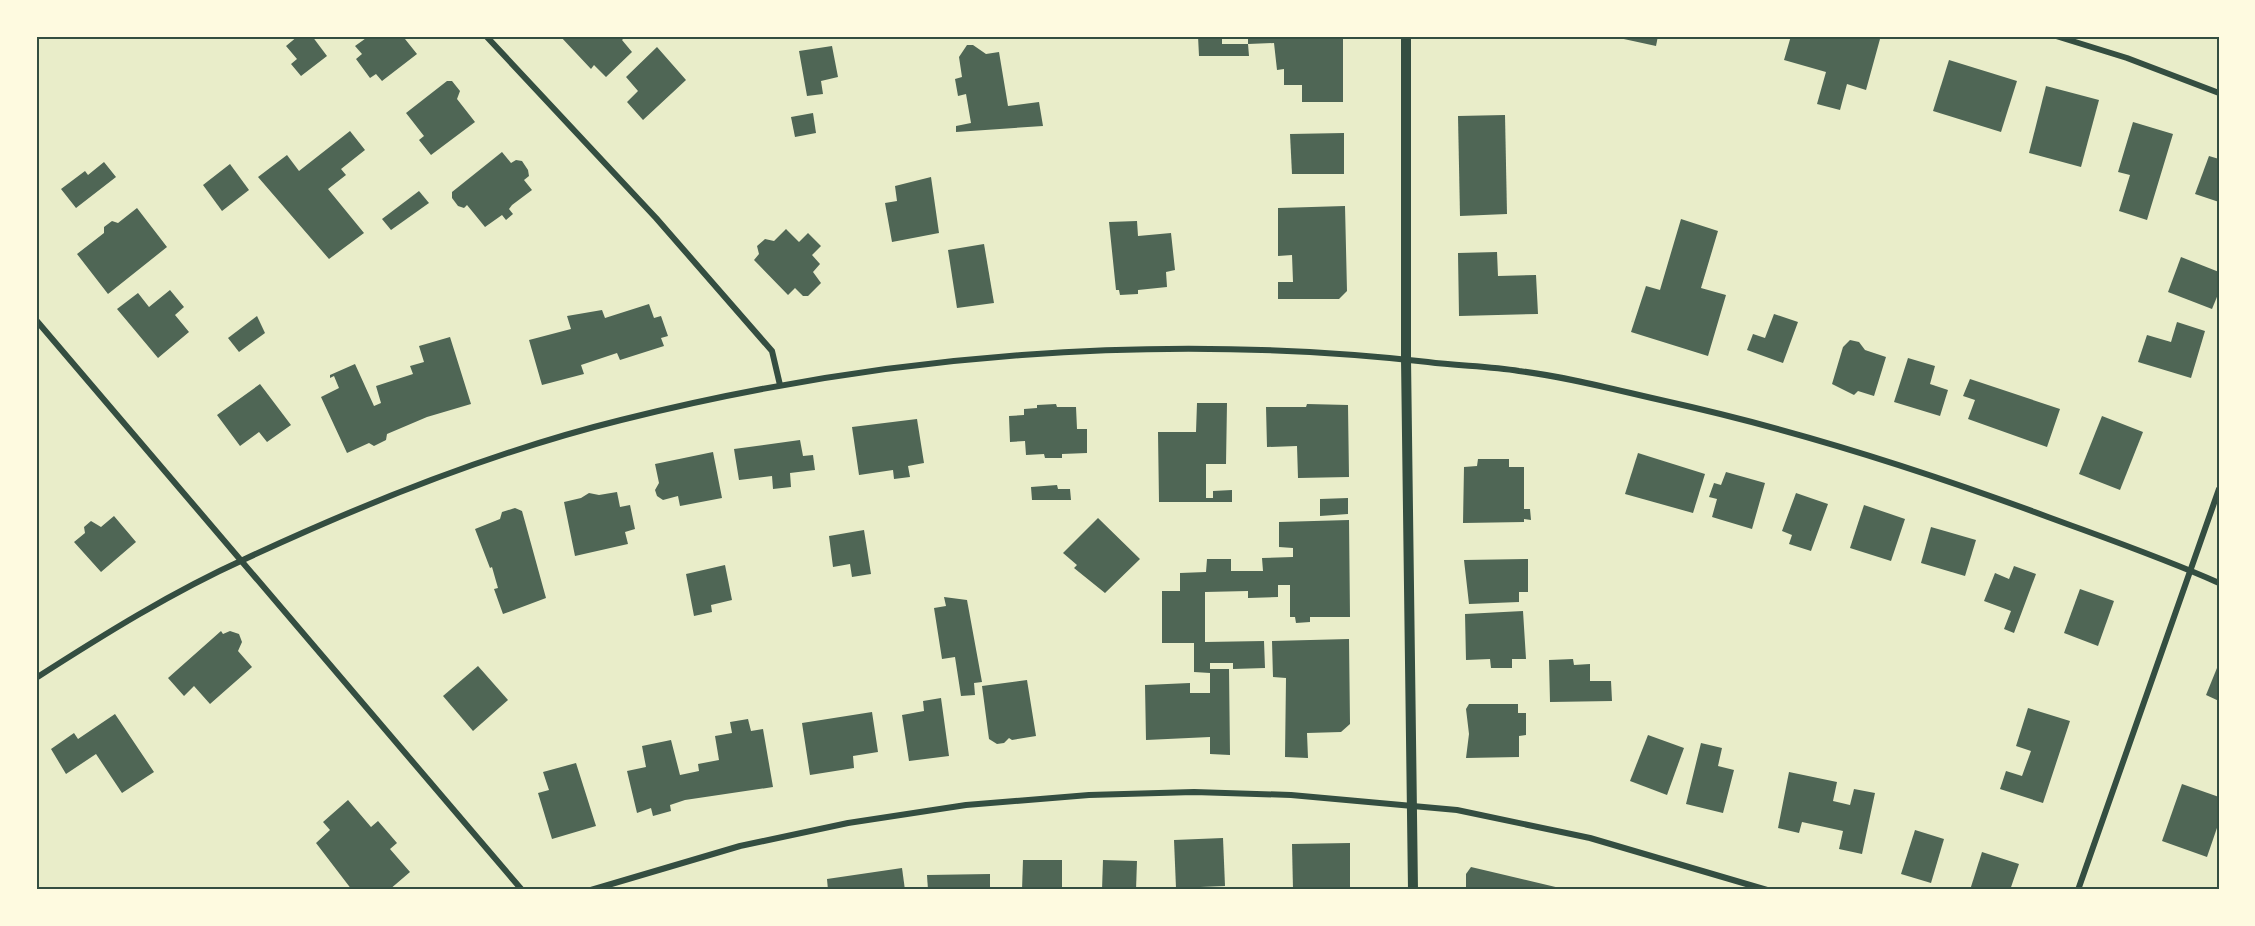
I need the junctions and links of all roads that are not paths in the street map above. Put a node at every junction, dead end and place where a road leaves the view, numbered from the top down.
1 (486, 36) edge
2 (1406, 36) edge
3 (2056, 36) edge
4 (2219, 93) edge
5 (36, 320) edge
6 (1406, 359) junction
7 (780, 385) junction
8 (2219, 489) edge
9 (242, 560) junction
10 (2191, 570) junction
11 (2219, 583) edge
12 (36, 678) edge
13 (1413, 806) junction
14 (522, 890) edge
15 (591, 890) edge
16 (1413, 890) edge
17 (1767, 890) edge
18 (2078, 890) edge

1 - 7 street
2 - 6 street
3 - 4 street
5 - 9 street
6 - 7 street
6 - 10 street
6 - 13 street
7 - 9 street
8 - 10 street
9 - 12 street
9 - 14 street
10 - 11 street
10 - 18 street
13 - 15 street
13 - 16 street
13 - 17 street

